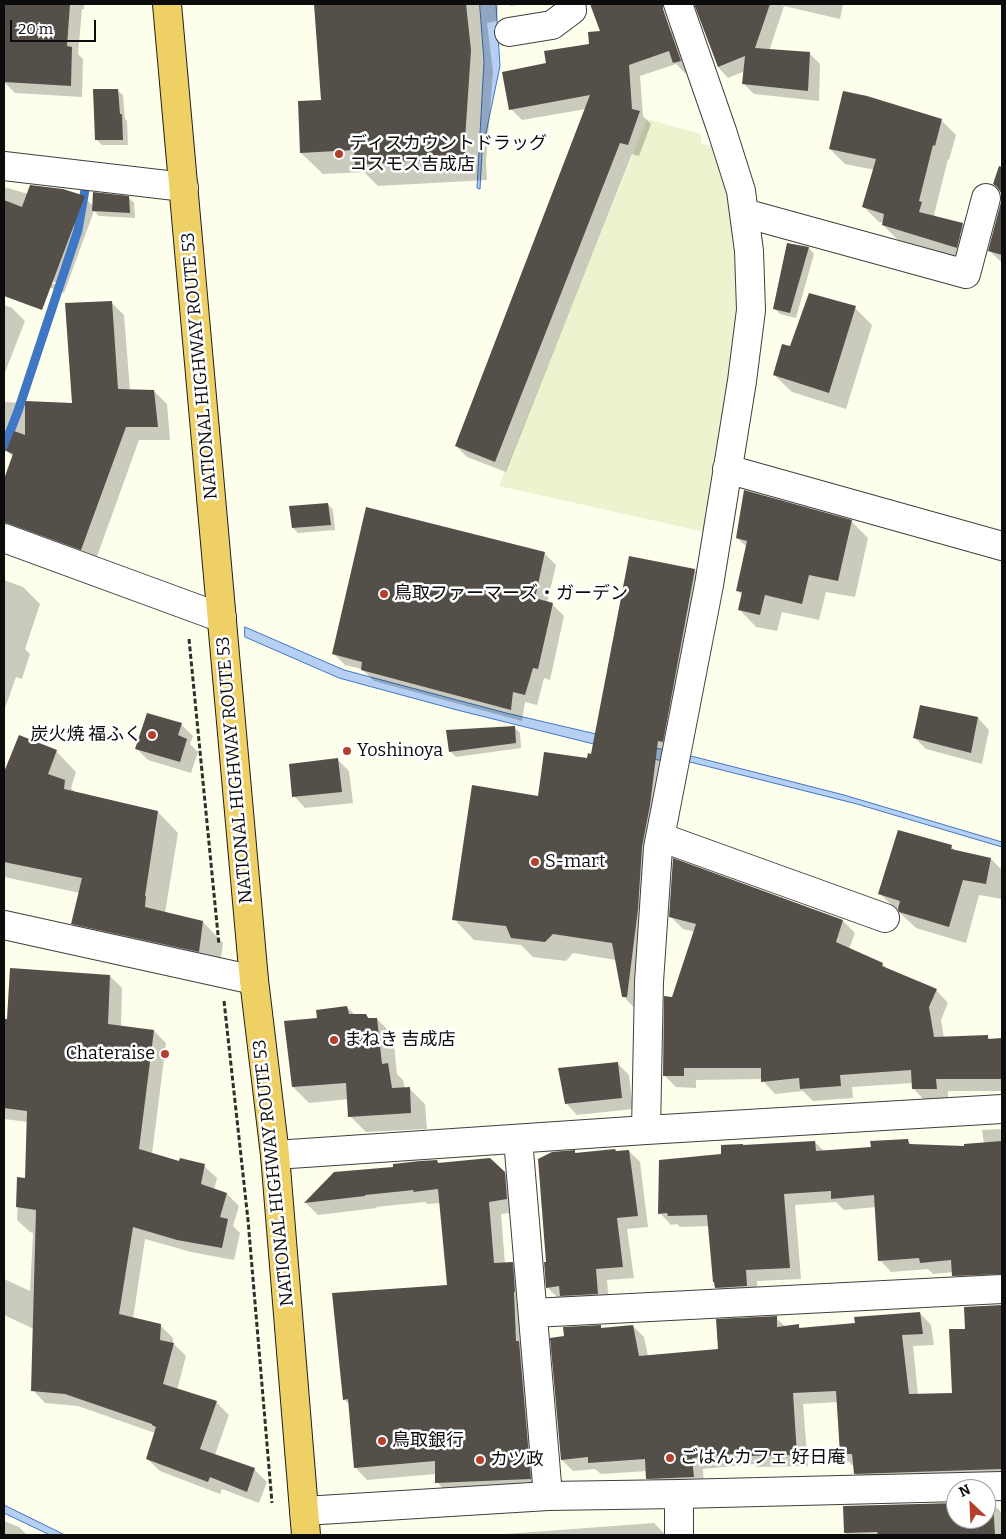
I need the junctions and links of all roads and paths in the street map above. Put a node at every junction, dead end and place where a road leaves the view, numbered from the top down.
1 (167, 4) edge
2 (571, 4) edge
3 (678, 4) edge
4 (509, 32) dead end
5 (4, 166) edge
6 (184, 186) junction
7 (986, 198) dead end
8 (744, 213) junction
9 (727, 469) junction
10 (4, 538) edge
11 (1002, 546) edge
12 (222, 618) junction
13 (189, 639) dead end
14 (660, 837) junction
15 (885, 918) dead end
16 (4, 925) edge
17 (220, 952) dead end
18 (254, 980) junction
19 (224, 1000) dead end
20 (1002, 1109) edge
21 (646, 1130) junction
22 (518, 1139) junction
23 (274, 1155) junction
24 (1002, 1289) edge
25 (533, 1313) junction
26 (1002, 1486) edge
27 (679, 1494) junction
28 (548, 1496) junction
29 (273, 1506) dead end
30 (305, 1523) edge
31 (679, 1535) edge

1 - 6 highway, NATIONAL HIGHWAY ROUTE 53
2 - 4 street
3 - 8 street
5 - 6 street
6 - 12 highway, NATIONAL HIGHWAY ROUTE 53
7 - 8 street
8 - 9 street
9 - 11 street
9 - 14 street
10 - 12 street
12 - 18 highway, NATIONAL HIGHWAY ROUTE 53
13 - 17 path
14 - 15 street
14 - 21 street
16 - 18 street
18 - 23 highway, NATIONAL HIGHWAY ROUTE 53
19 - 29 path
20 - 21 street
21 - 22 street
22 - 23 street
22 - 25 street
23 - 30 highway, NATIONAL HIGHWAY ROUTE 53
24 - 25 street
25 - 28 street
26 - 27 street
27 - 28 street
27 - 31 street
28 - 30 street

